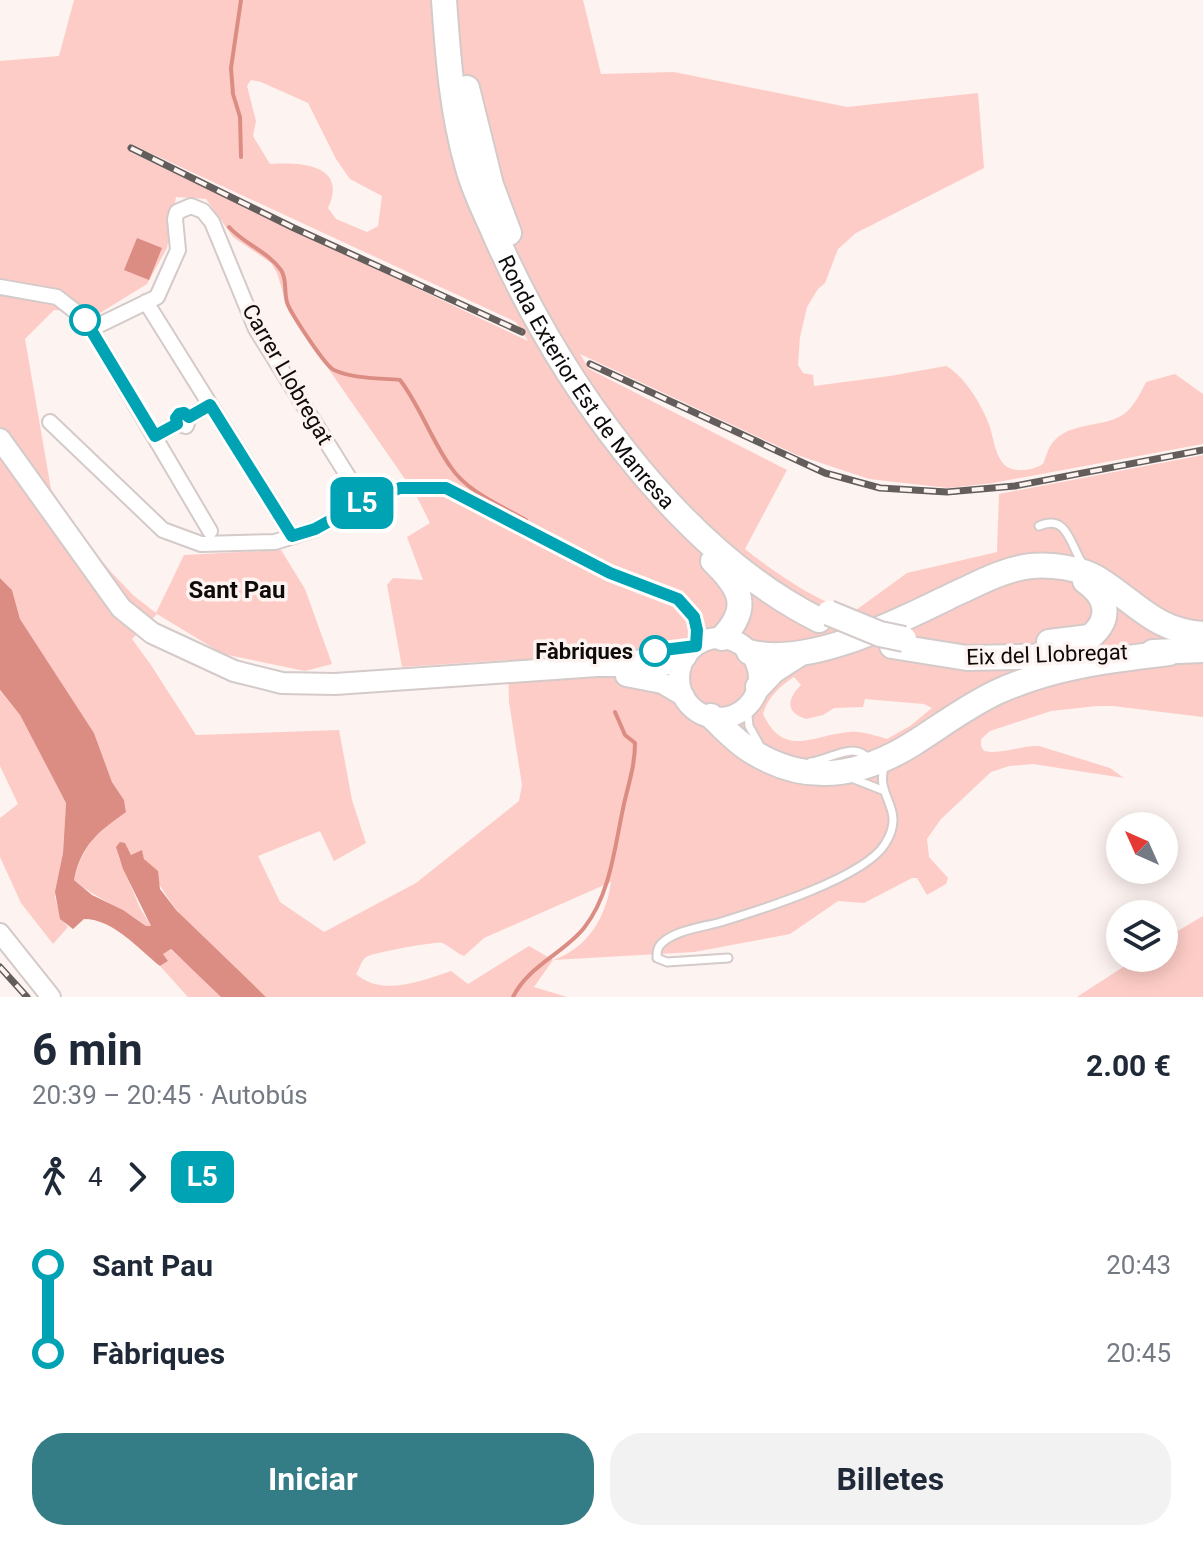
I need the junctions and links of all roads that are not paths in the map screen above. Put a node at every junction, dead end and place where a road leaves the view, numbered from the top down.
1 (444, 0) edge
2 (456, 0) edge
3 (482, 209) junction
4 (0, 287) edge
5 (146, 302) junction
6 (91, 329) junction
7 (210, 405) junction
8 (50, 422) dead end
9 (155, 436) junction
10 (0, 439) edge
11 (364, 502) junction
12 (1039, 526) dead end
13 (210, 531) dead end
14 (292, 536) junction
15 (1067, 561) junction
16 (824, 616) junction
17 (1203, 634) edge
18 (1203, 641) edge
19 (700, 643) junction
20 (898, 643) junction
21 (1000, 649) junction
22 (1203, 650) edge
23 (749, 652) junction
24 (1169, 653) junction
25 (800, 654) junction
26 (570, 669) junction
27 (684, 696) junction
28 (752, 696) junction
29 (711, 716) junction
30 (760, 756) junction
31 (880, 767) junction
32 (882, 790) junction
33 (0, 933) edge
34 (728, 958) dead end
35 (51, 997) edge

1 - 3 highway, Ronda Exterior Est de Manresa
2 - 16 highway, Ronda Exterior Est de Manresa
3 - 16 highway, Ronda Exterior Est de Manresa
3 - 19 highway
4 - 6 street
5 - 6 street
5 - 7 street
5 - 11 street, Carrer Llobregat
6 - 9 street
7 - 9 street
7 - 14 street
8 - 14 street
9 - 13 street
10 - 26 main road
11 - 14 street
11 - 19 street
12 - 15 lane
15 - 17 highway
15 - 21 highway
15 - 25 highway
16 - 20 highway, Ronda Exterior Est de Manresa
18 - 21 highway, Eix del Llobregat
19 - 23 main road
19 - 26 main road
19 - 27 main road
20 - 21 highway, Eix del Llobregat
20 - 24 highway, Eix del Llobregat
22 - 24 highway, Eix del Llobregat
23 - 25 highway
23 - 28 main road
24 - 31 highway
25 - 28 highway
26 - 27 main road
27 - 29 main road
28 - 29 main road
28 - 31 lane
29 - 30 highway
30 - 31 highway
30 - 32 lane
31 - 32 lane
32 - 34 lane
33 - 35 street

